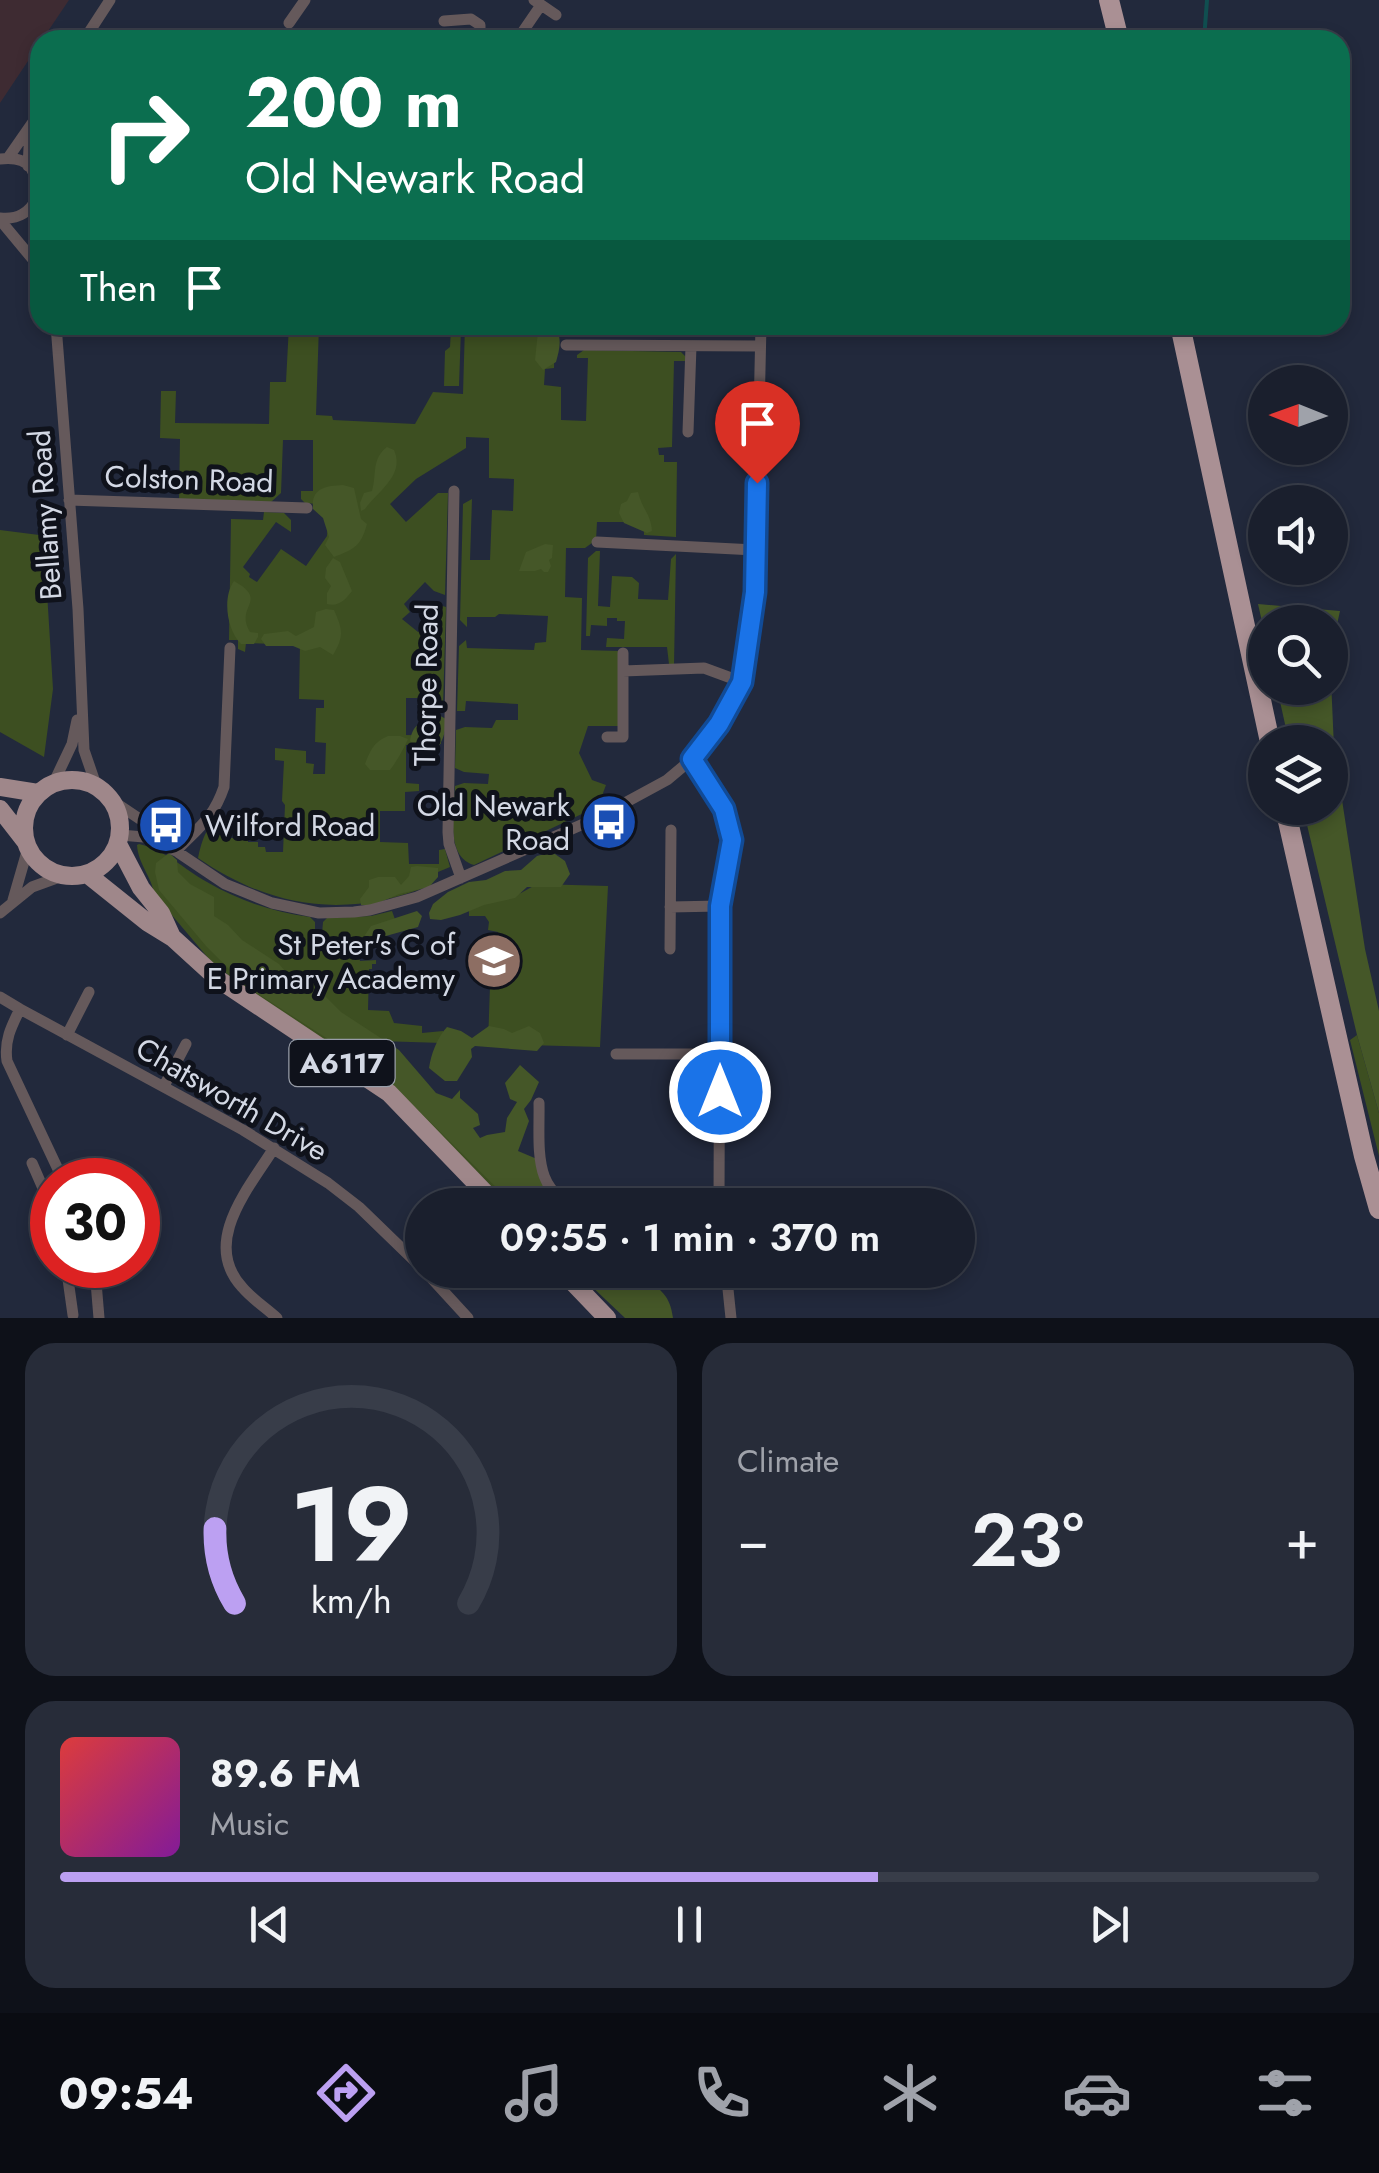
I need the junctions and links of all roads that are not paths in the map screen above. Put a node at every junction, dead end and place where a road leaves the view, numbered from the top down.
1 (110, 0) edge
2 (305, 0) edge
3 (1109, 0) edge
4 (537, 2) edge
5 (556, 15) dead end
6 (444, 21) dead end
7 (289, 24) dead end
8 (90, 30) edge
9 (480, 30) edge
10 (522, 30) edge
11 (1116, 30) edge
12 (30, 130) joint
13 (4, 159) edge
14 (28, 166) junction
15 (30, 168) edge
16 (30, 210) edge
17 (0, 219) edge
18 (30, 256) edge
19 (57, 335) edge
20 (760, 335) edge
21 (1182, 335) edge
22 (566, 345) dead end
23 (691, 346) junction
24 (760, 346) junction
25 (688, 432) dead end
26 (454, 491) dead end
27 (69, 500) junction
28 (308, 508) dead end
29 (597, 542) dead end
30 (754, 550) junction
31 (230, 648) dead end
32 (623, 653) dead end
33 (623, 671) junction
34 (742, 682) junction
35 (81, 701) junction
36 (1266, 725) edge
37 (608, 737) dead end
38 (692, 759) junction
39 (96, 785) junction
40 (0, 787) edge
41 (46, 788) junction
42 (113, 800) junction
43 (0, 809) edge
44 (1289, 825) edge
45 (672, 830) dead end
46 (119, 840) junction
47 (27, 845) junction
48 (176, 851) junction
49 (87, 874) junction
50 (64, 875) junction
51 (461, 878) junction
52 (13, 900) junction
53 (720, 906) junction
54 (670, 907) junction
55 (0, 913) edge
56 (172, 938) junction
57 (670, 949) dead end
58 (89, 992) dead end
59 (0, 996) edge
60 (20, 1009) junction
61 (67, 1035) junction
62 (186, 1044) dead end
63 (616, 1054) dead end
64 (720, 1054) junction
65 (164, 1086) junction
66 (539, 1102) dead end
67 (274, 1148) junction
68 (53, 1158) edge
69 (480, 1188) edge
70 (551, 1188) edge
71 (719, 1188) edge
72 (1379, 1208) edge
73 (405, 1252) edge
74 (71, 1288) edge
75 (96, 1288) edge
76 (440, 1288) edge
77 (578, 1288) edge
78 (728, 1288) edge
79 (73, 1315) dead end
80 (99, 1318) edge
81 (278, 1318) edge
82 (468, 1318) edge
83 (607, 1318) edge
84 (731, 1318) edge

1 - 8 street
2 - 7 street
3 - 11 highway
4 - 5 street
4 - 10 street
6 - 9 street
12 - 13 street
12 - 14 street
13 - 14 street
14 - 15 street
16 - 17 street
17 - 18 street
19 - 27 street, Bellamy Road
20 - 24 street
21 - 36 highway
22 - 23 street
23 - 24 street
23 - 25 street
24 - 30 street
26 - 51 street, Thorpe Road
27 - 28 street, Colston Road
27 - 35 street, Bellamy Road
29 - 30 street
30 - 34 street
31 - 48 street
32 - 33 street
33 - 34 street
33 - 37 street
34 - 38 street
35 - 39 street, Bellamy Road
35 - 41 street, Bellamy Road
38 - 51 street
38 - 53 street
39 - 41 main road
39 - 42 main road
40 - 41 main road
41 - 47 main road
42 - 46 main road, A6117
42 - 48 street
43 - 47 main road
44 - 72 highway
45 - 54 street
46 - 48 street
46 - 49 main road
46 - 56 main road, A6117
47 - 50 main road
47 - 52 street
48 - 51 street
49 - 50 main road
49 - 56 main road, A6117
50 - 52 street
52 - 55 street
53 - 54 street
53 - 64 street
54 - 57 street
56 - 69 main road, A6117
58 - 61 street
59 - 60 street, Chatsworth Drive
60 - 61 street, Chatsworth Drive
60 - 68 street
61 - 65 street, Chatsworth Drive
62 - 65 street
63 - 64 street
64 - 71 street
65 - 67 street, Chatsworth Drive
66 - 70 street
67 - 73 street, Chatsworth Drive
67 - 81 street
74 - 79 street
75 - 80 street
76 - 82 street, Chatsworth Drive
77 - 83 main road
78 - 84 street

